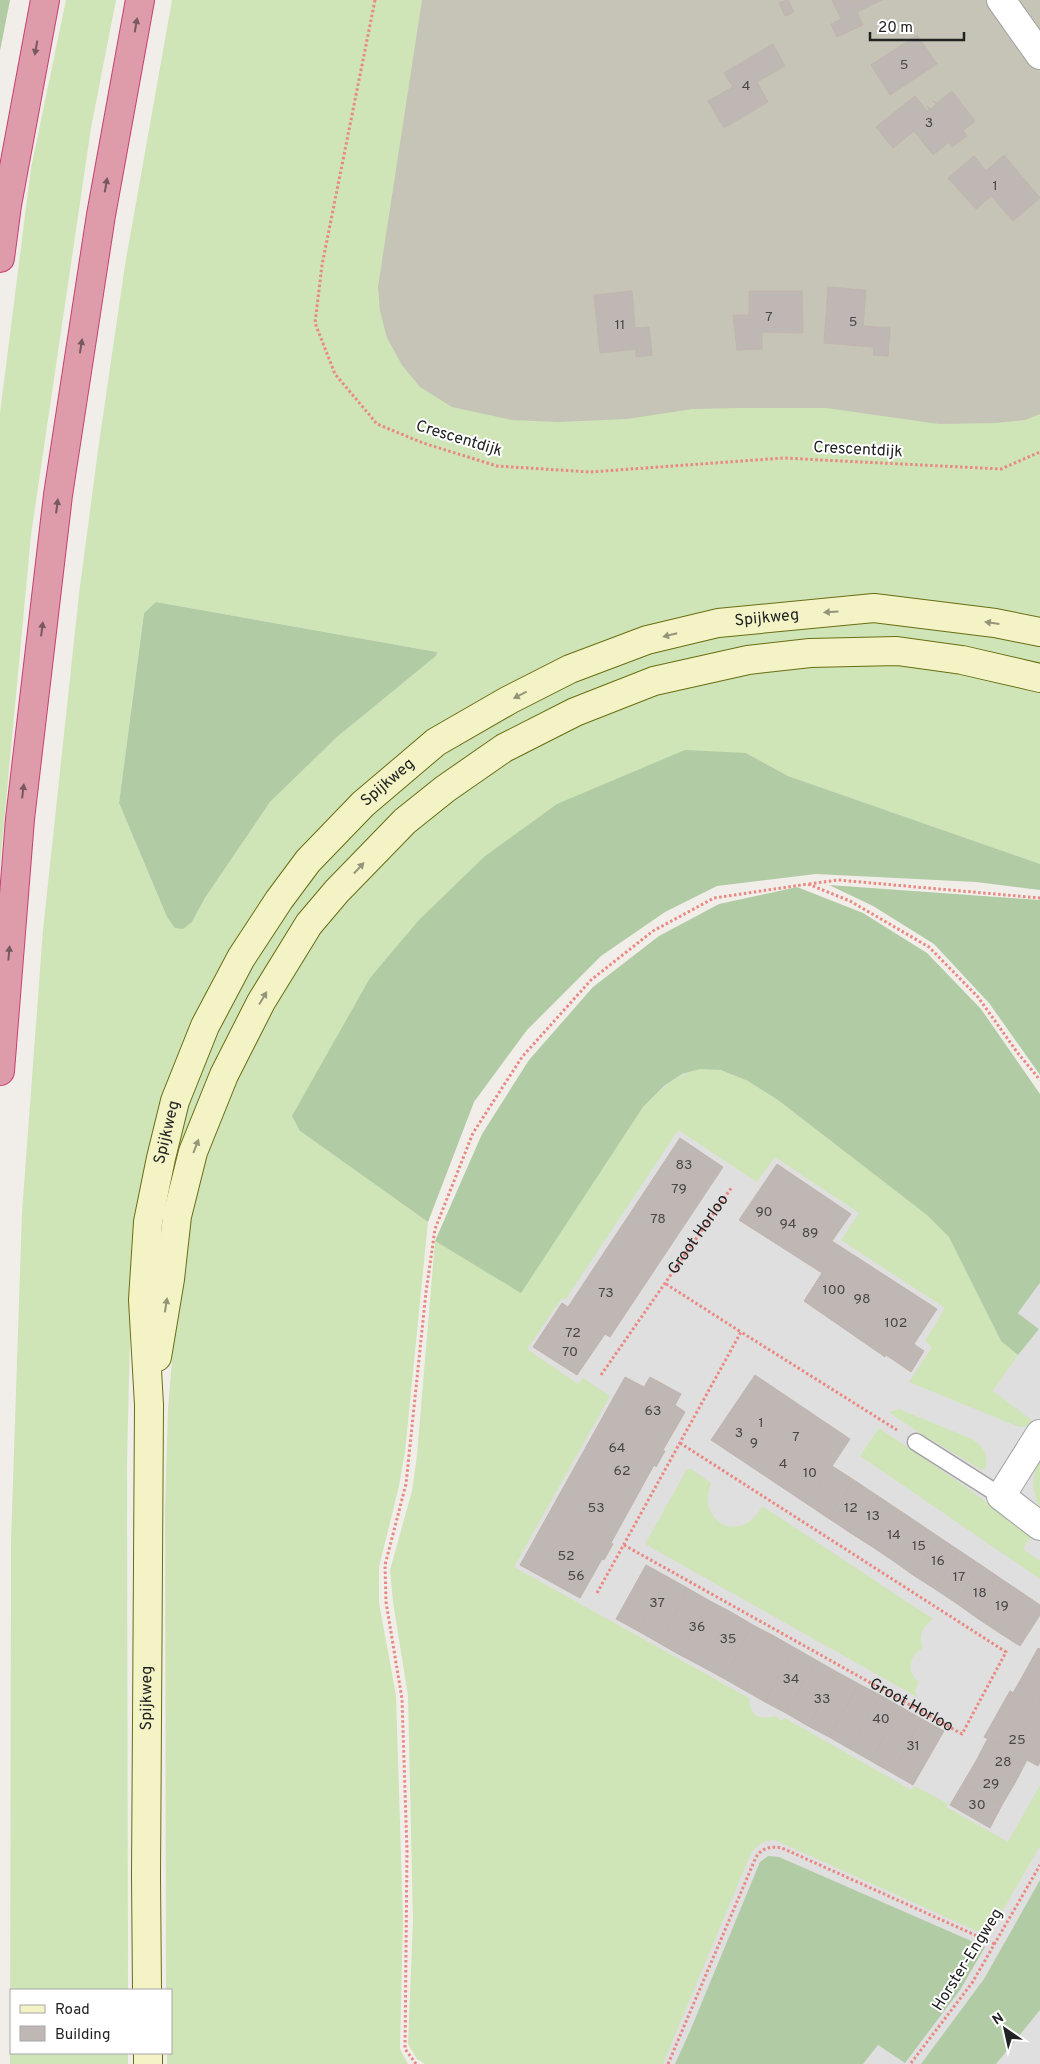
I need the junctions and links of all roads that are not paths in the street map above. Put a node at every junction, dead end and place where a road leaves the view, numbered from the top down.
1 (44, 0) edge
2 (140, 0) edge
3 (1002, 0) edge
4 (1040, 55) edge
5 (0, 258) edge
6 (1040, 632) edge
7 (1040, 678) edge
8 (0, 1071) edge
9 (149, 1405) junction
10 (1040, 1434) edge
11 (916, 1442) road end
12 (1001, 1496) junction
13 (1040, 1526) edge
14 (147, 1989) edge

1 -> 5 highway
8 -> 2 highway
3 - 4 street
6 -> 9 main road, Spijkweg
9 -> 7 main road, Spijkweg
9 - 14 main road, Spijkweg
10 - 12 street
11 - 12 lane
12 - 13 street

